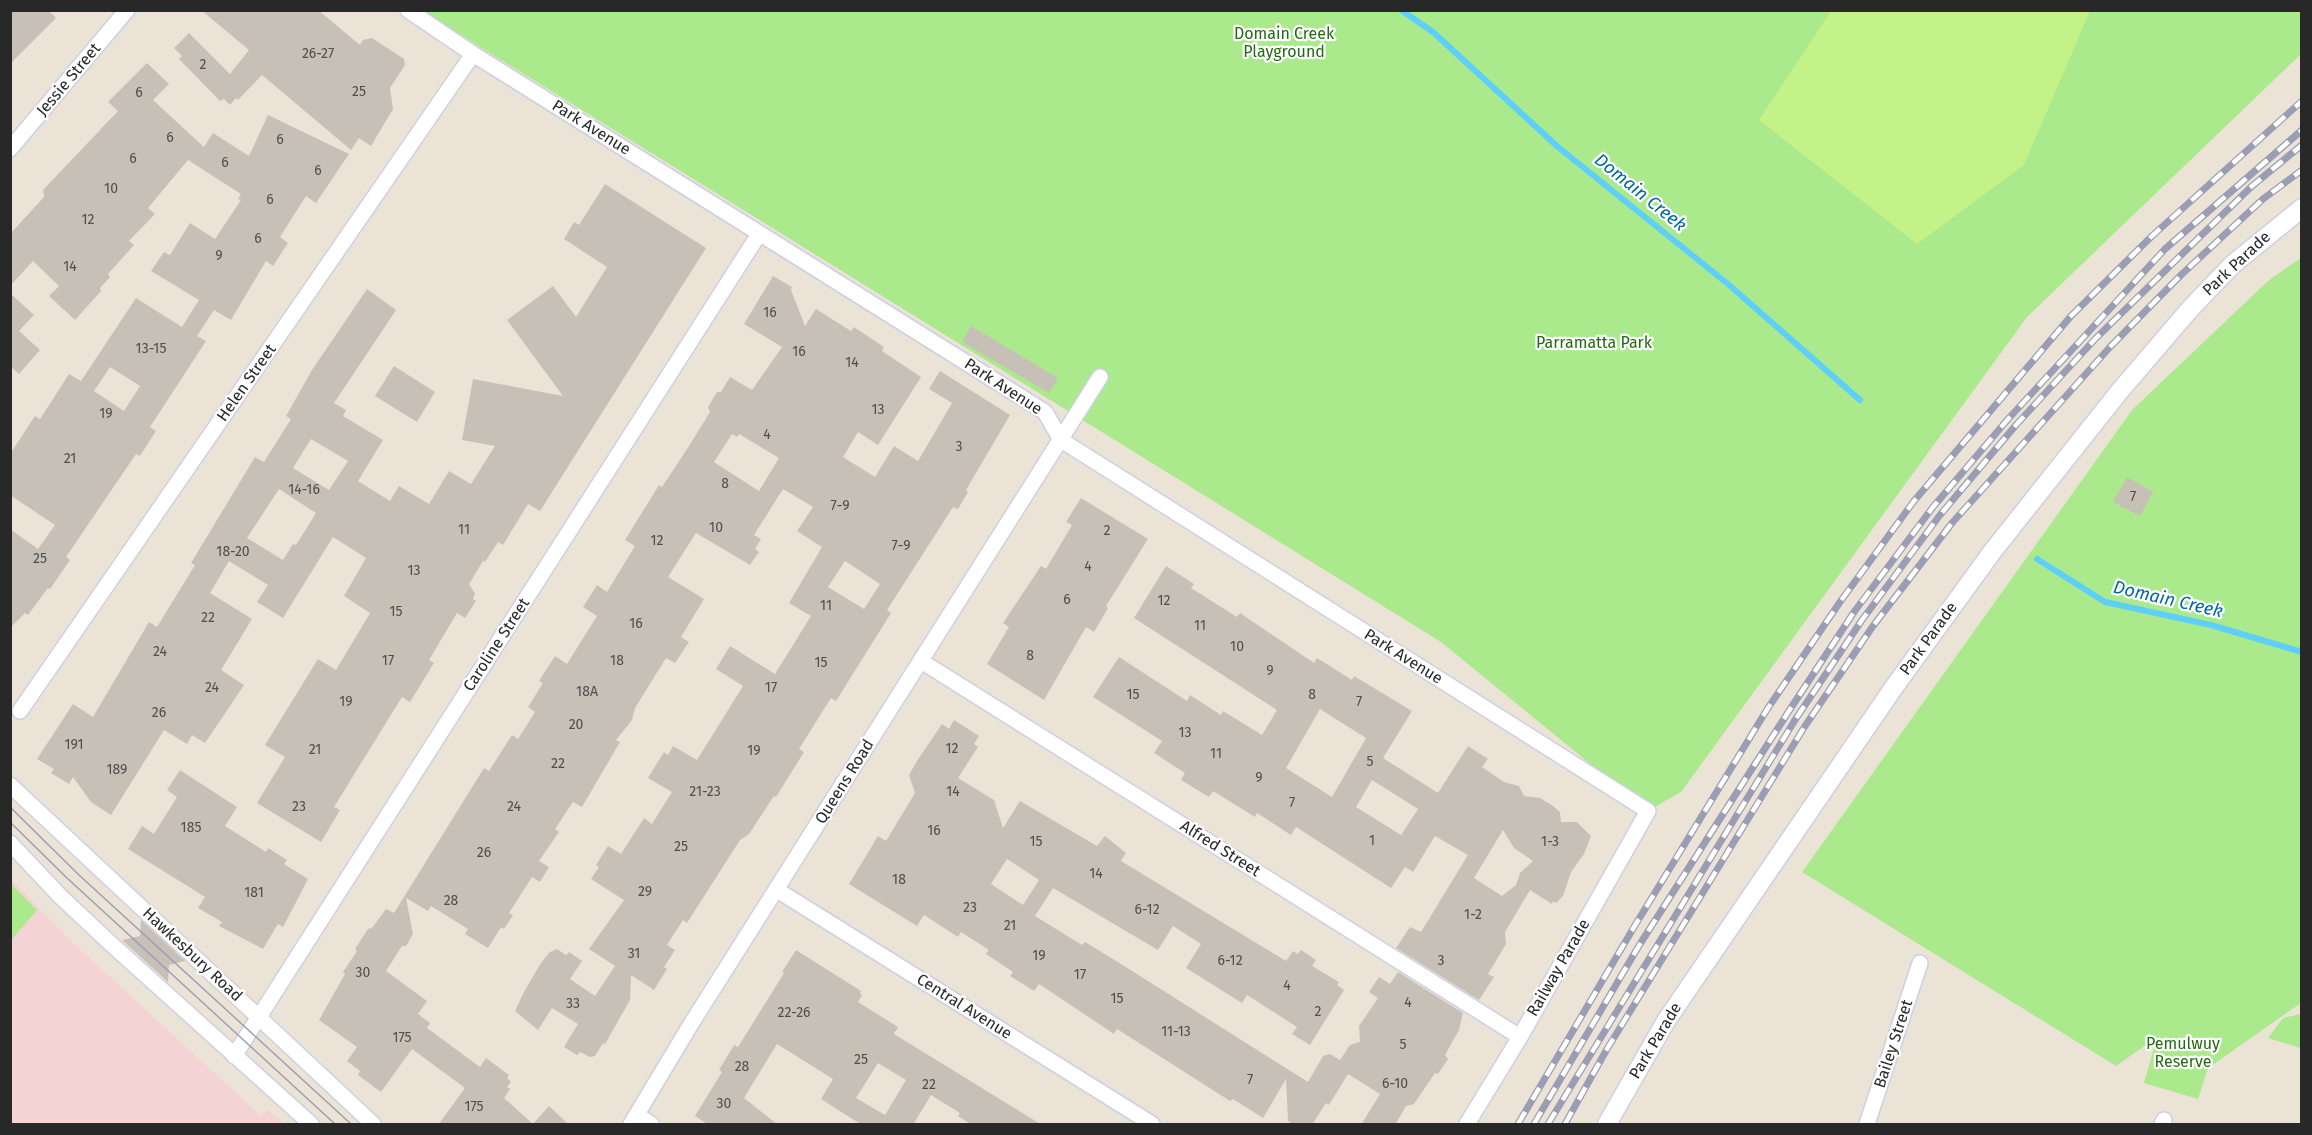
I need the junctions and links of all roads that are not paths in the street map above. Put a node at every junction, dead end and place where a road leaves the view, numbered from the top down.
1 (127, 10) edge
2 (408, 10) edge
3 (473, 54) junction
4 (10, 149) edge
5 (2301, 208) edge
6 (759, 234) junction
7 (1100, 377) dead end
8 (1061, 440) junction
9 (921, 661) junction
10 (20, 711) dead end
11 (10, 785) edge
12 (1648, 811) joint
13 (10, 843) edge
14 (777, 890) junction
15 (1920, 963) dead end
16 (259, 1017) junction
17 (1520, 1037) junction
18 (234, 1056) junction
19 (1610, 1119) edge
20 (634, 1120) edge
21 (311, 1125) edge
22 (373, 1125) edge
23 (651, 1125) edge
24 (1152, 1125) edge
25 (1467, 1125) edge
26 (1867, 1125) edge

1 - 4 street, Jessie Street
2 - 3 street, Park Avenue
3 - 6 street, Park Avenue
3 - 10 street, Helen Street
5 - 19 street, Park Parade
6 - 8 street, Park Avenue
6 - 16 street, Caroline Street
7 - 8 street, Queens Road
8 - 9 street, Queens Road
8 - 12 street, Park Avenue
9 - 14 street, Queens Road
9 - 17 street, Alfred Street
11 - 16 street, Hawkesbury Road
12 - 17 street, Railway Parade
13 - 18 street
14 - 20 street, Queens Road
14 - 24 street, Central Avenue
15 - 26 street, Bailey Street
16 - 18 street, Caroline Street
16 - 22 street, Hawkesbury Road
17 - 25 street, Railway Parade
18 - 21 street
20 - 23 street

